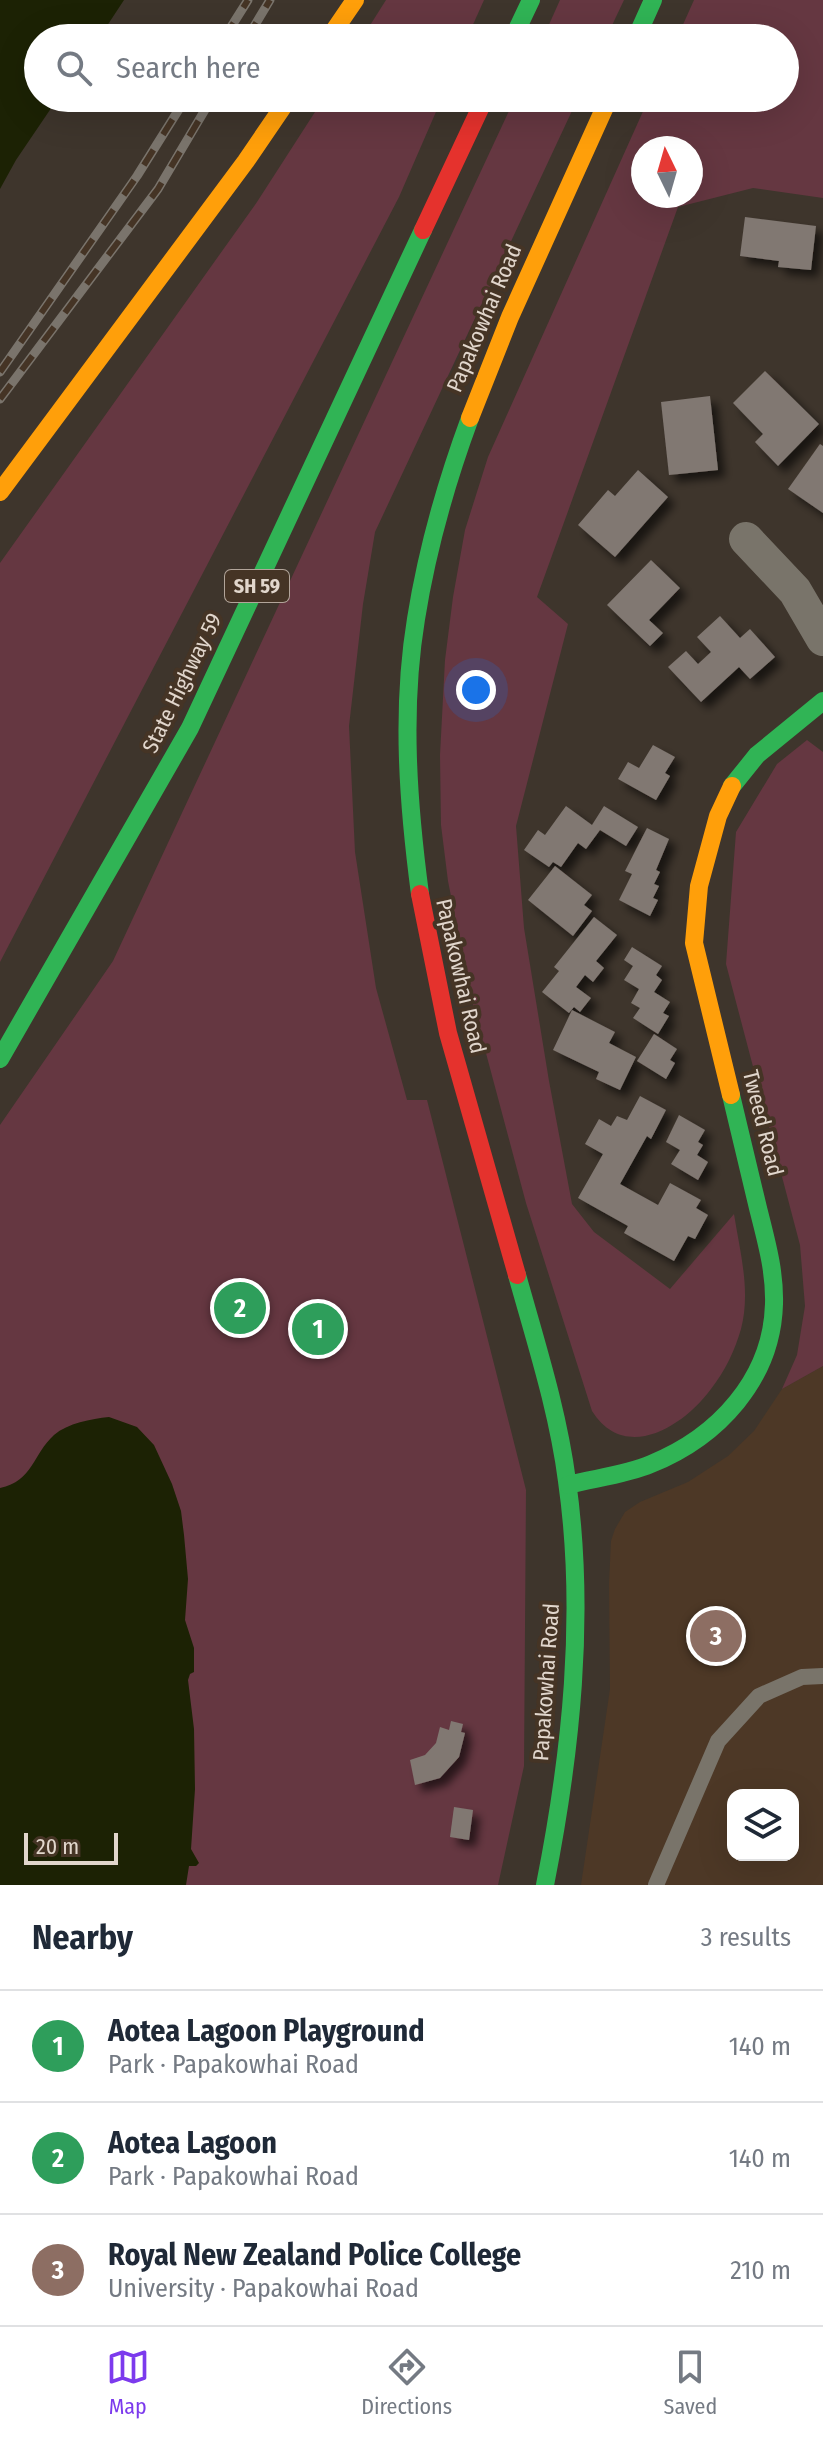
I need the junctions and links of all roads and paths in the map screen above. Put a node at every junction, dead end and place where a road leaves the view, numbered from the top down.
1 (355, 0) edge
2 (531, 0) edge
3 (653, 0) edge
4 (339, 24) edge
5 (520, 24) edge
6 (642, 24) edge
7 (279, 112) edge
8 (478, 112) edge
9 (602, 112) edge
10 (0, 492) edge
11 (746, 539) dead end
12 (823, 639) edge
13 (823, 701) edge
14 (0, 1059) edge
15 (568, 1485) junction
16 (823, 1676) edge
17 (545, 1885) edge
18 (656, 1885) edge

1 - 4 street
2 - 5 street
3 - 6 street
7 - 10 street
8 - 14 street, State Highway 59 / SH 59
9 - 15 street, Papakowhai Road
11 - 12 street
13 - 15 street, Tweed Road
15 - 17 street, Papakowhai Road
16 - 18 lane

